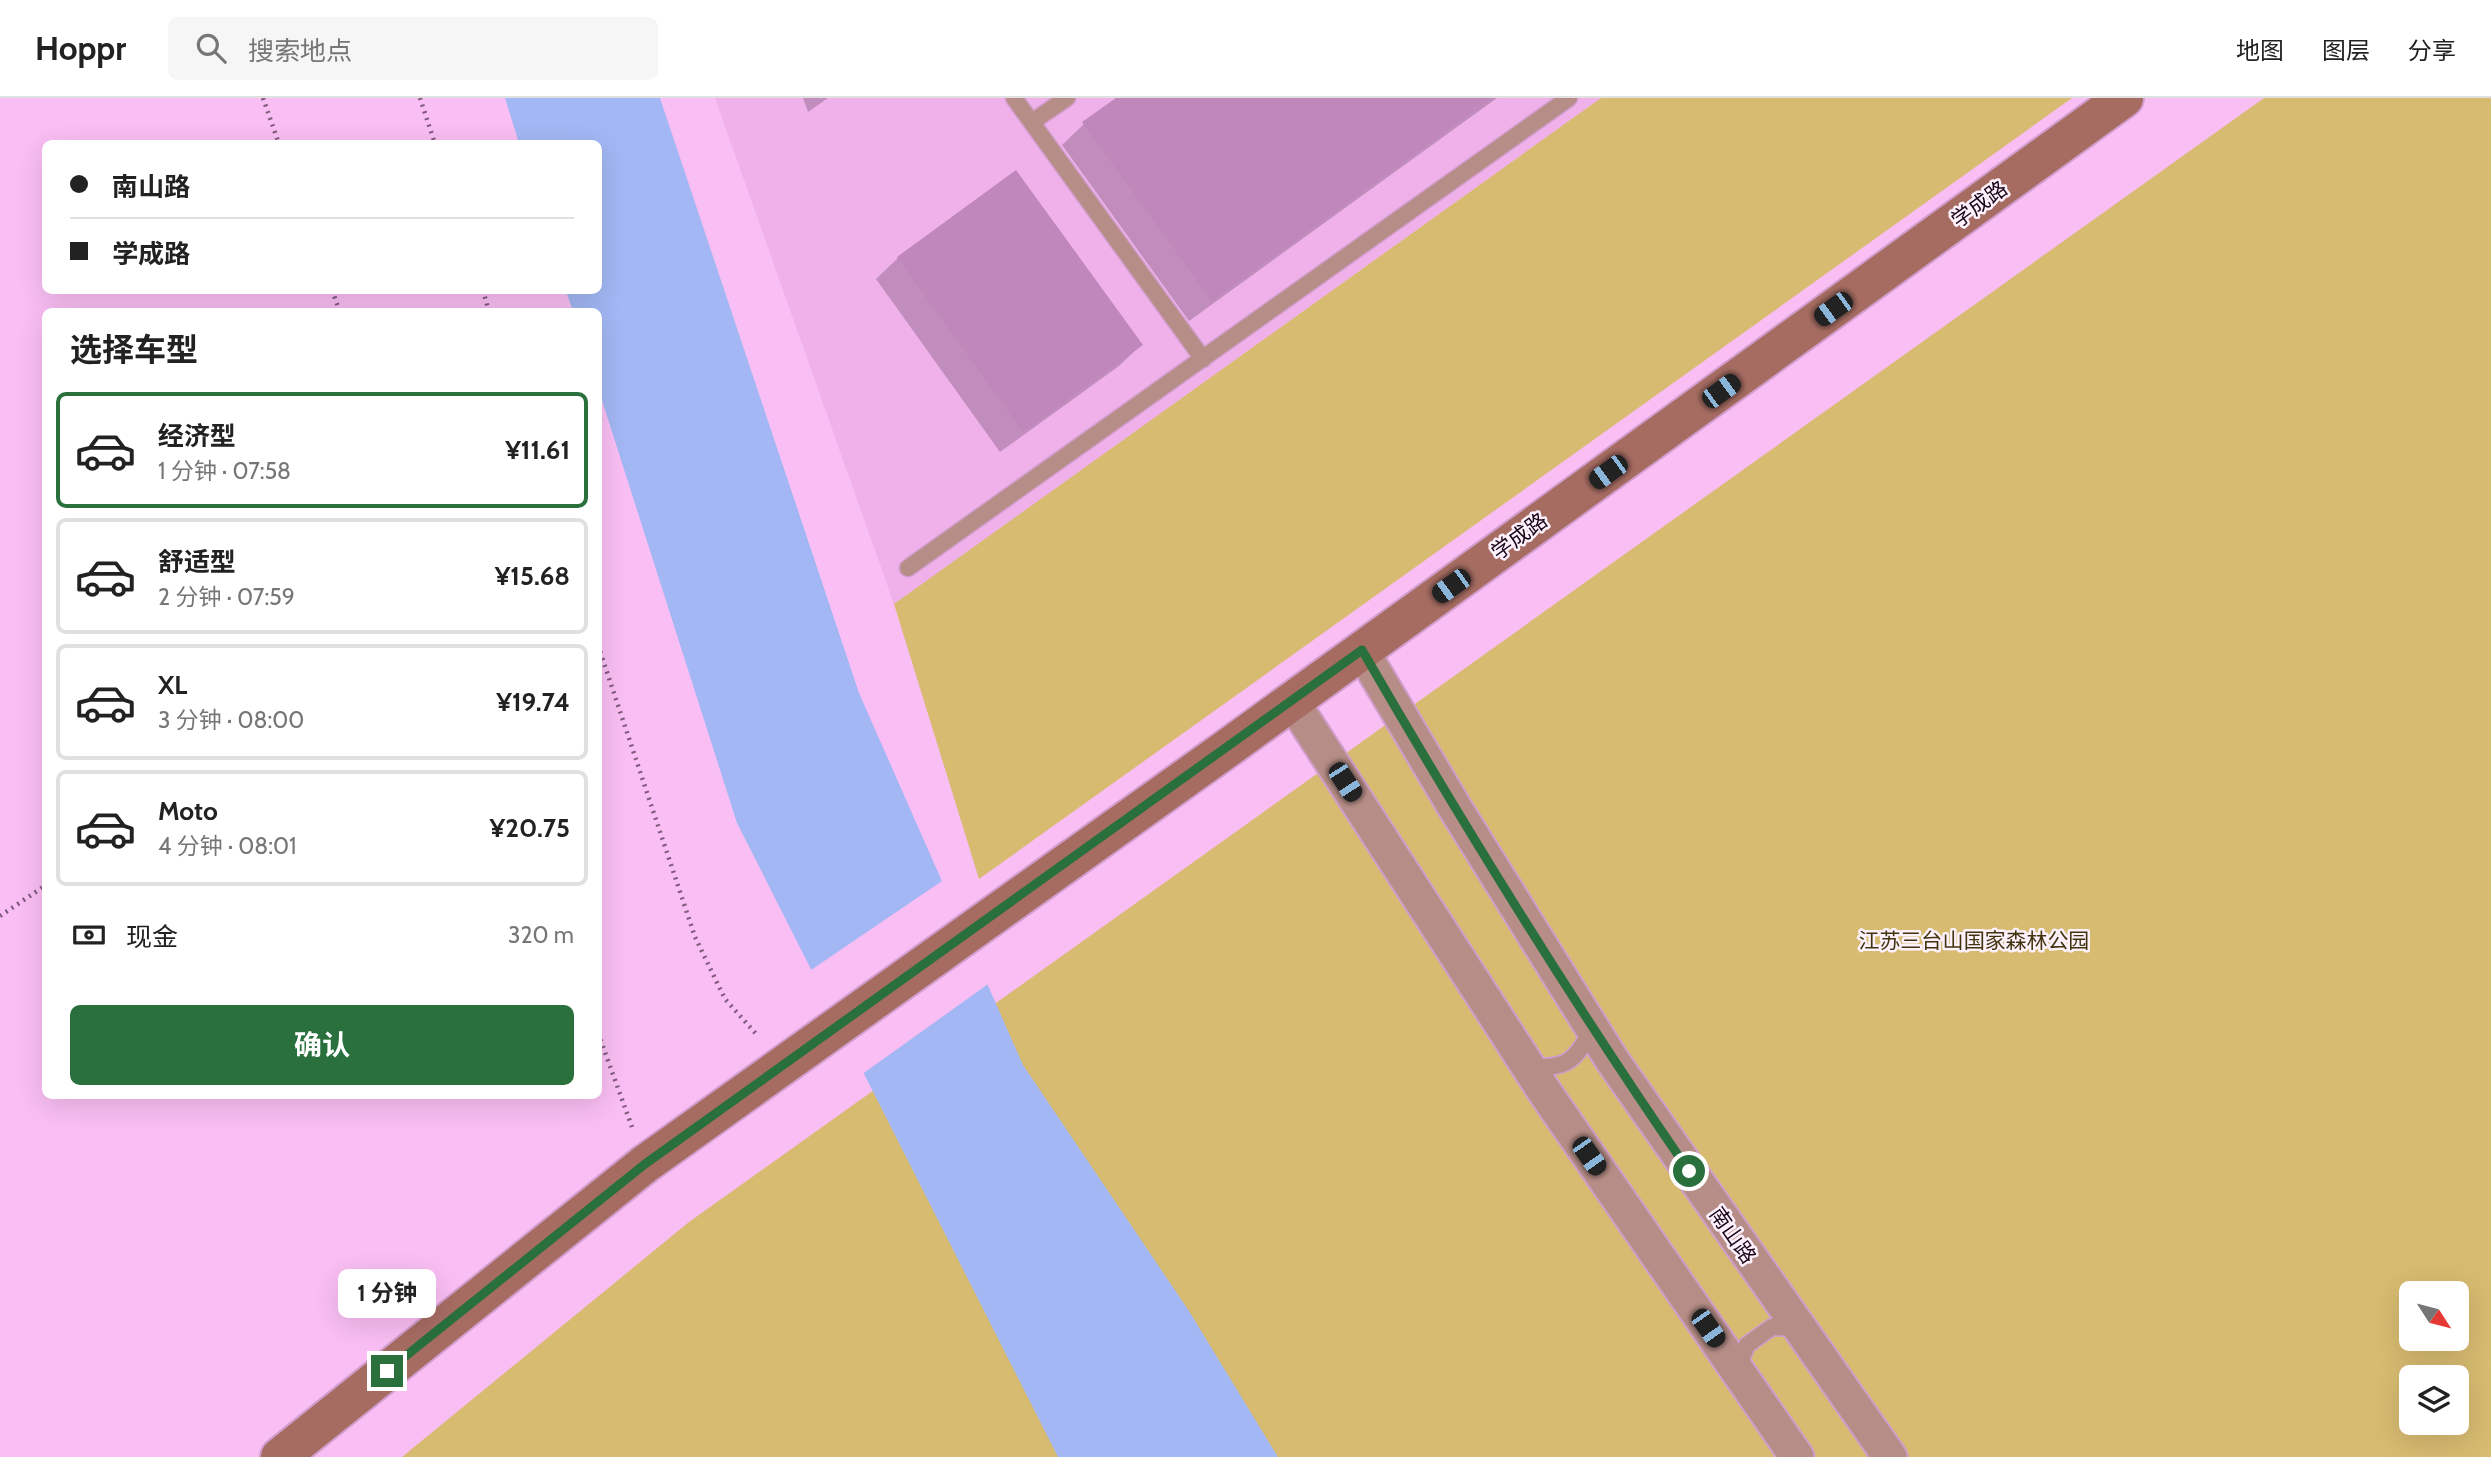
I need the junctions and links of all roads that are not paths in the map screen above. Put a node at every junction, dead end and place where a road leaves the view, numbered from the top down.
1 (1014, 98) edge
2 (1067, 98) edge
3 (1569, 98) edge
4 (2124, 98) edge
5 (1032, 122) junction
6 (1203, 359) junction
7 (908, 568) dead end
8 (1362, 650) junction
9 (1292, 701) junction
10 (1593, 1029) junction
11 (1529, 1067) junction
12 (1798, 1328) junction
13 (1737, 1370) junction
14 (280, 1457) edge
15 (1797, 1457) edge
16 (1890, 1457) edge

1 - 5 lane
2 - 5 lane
3 - 6 lane
4 - 8 street, 学成路
5 - 6 lane
6 - 7 lane
8 - 9 street, 学成路
8 - 10 street, 南山路
9 - 11 street
9 - 14 street, 学成路
10 - 11 lane
10 - 12 street, 南山路
11 - 13 street
12 - 13 lane
12 - 16 street, 南山路
13 - 15 street

